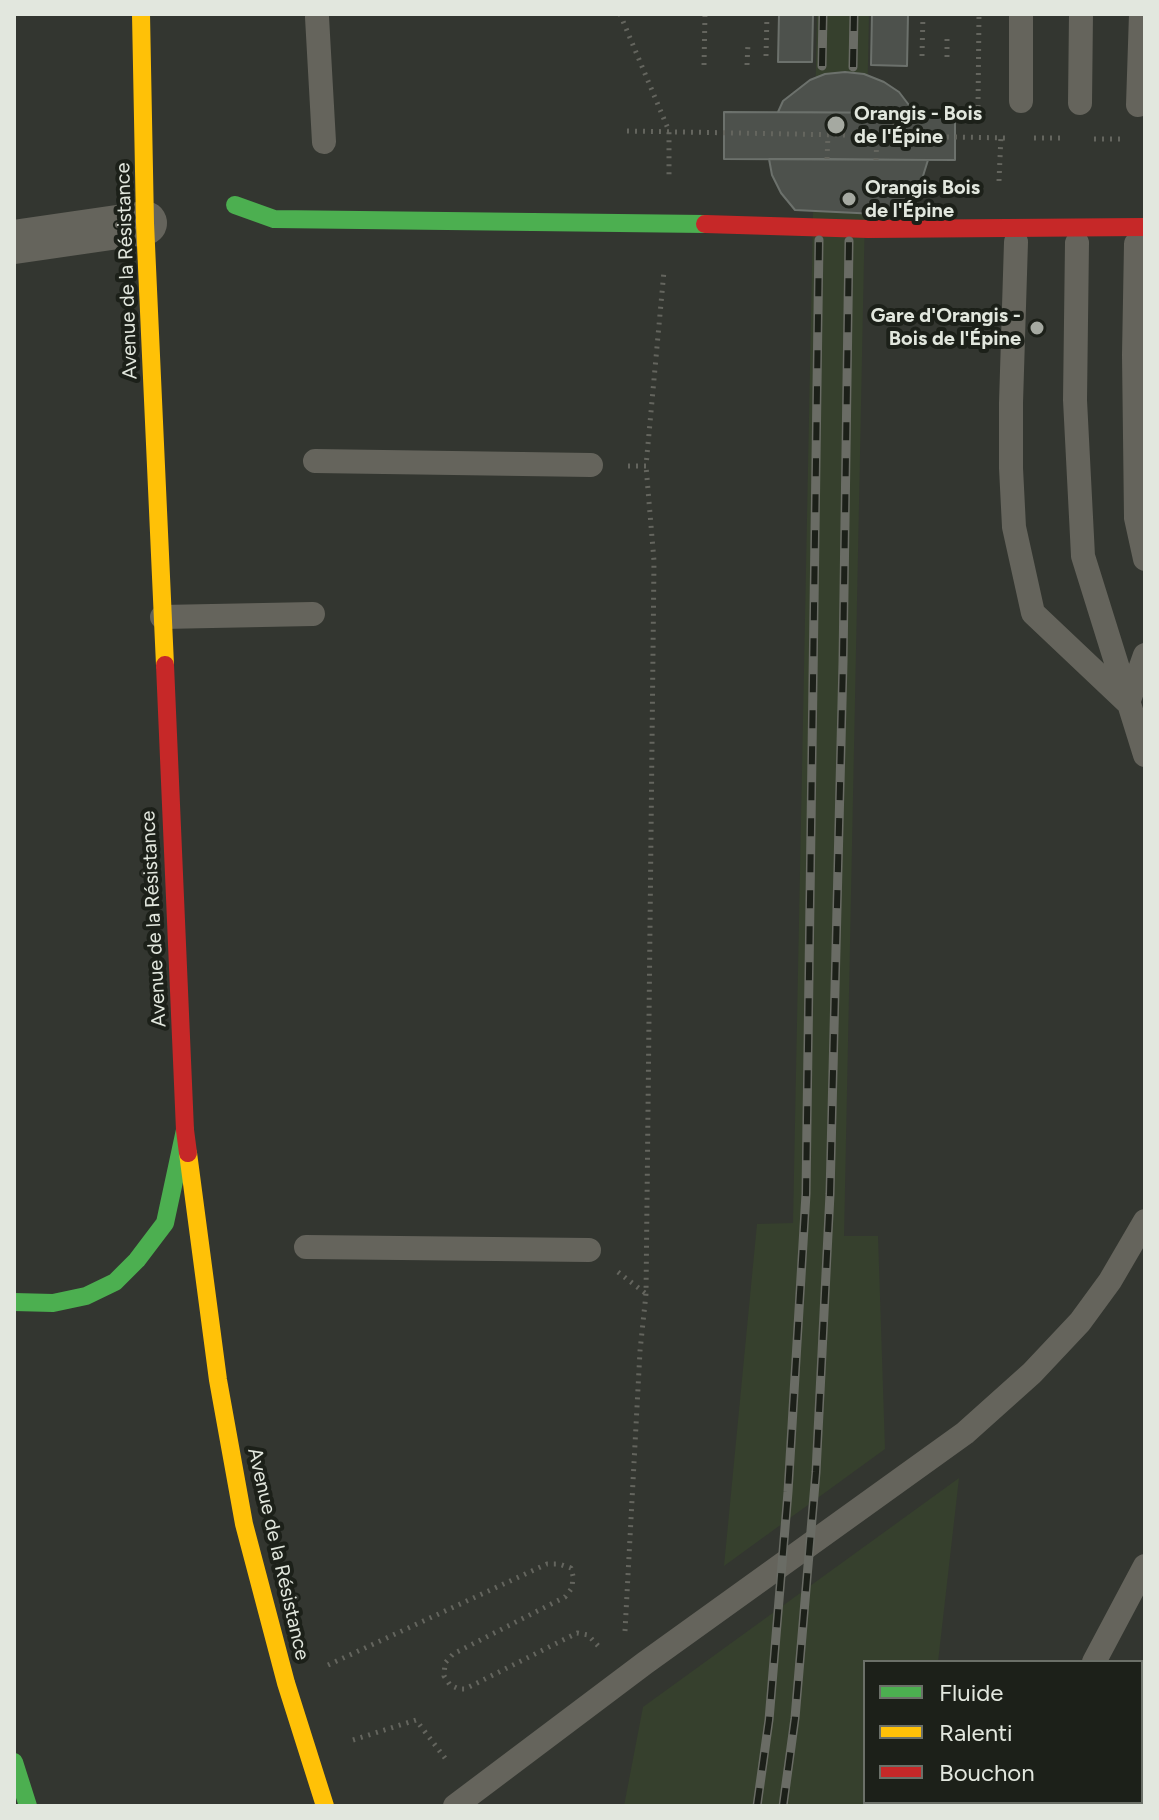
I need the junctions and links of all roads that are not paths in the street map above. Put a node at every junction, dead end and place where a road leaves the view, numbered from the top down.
1 (141, 14) edge
2 (1021, 14) edge
3 (1081, 14) edge
4 (1141, 14) edge
5 (317, 17) dead end
6 (1021, 101) dead end
7 (1080, 103) dead end
8 (1138, 105) dead end
9 (324, 142) dead end
10 (235, 205) dead end
11 (145, 223) junction
12 (1140, 236) edge
13 (14, 242) edge
14 (1016, 242) dead end
15 (1077, 243) dead end
16 (315, 461) dead end
17 (591, 465) dead end
18 (1145, 559) edge
19 (313, 614) dead end
20 (162, 617) junction
21 (1145, 655) edge
22 (1128, 703) junction
23 (1145, 755) edge
24 (185, 1130) junction
25 (1145, 1221) edge
26 (306, 1247) dead end
27 (589, 1250) dead end
28 (14, 1302) edge
29 (1145, 1566) edge
30 (1095, 1660) edge
31 (14, 1762) edge
32 (28, 1806) edge
33 (325, 1806) edge
34 (455, 1806) edge

1 - 11 street, Avenue de la Résistance
2 - 6 lane
3 - 7 lane
4 - 8 lane
5 - 9 lane
10 - 12 street
11 - 13 street
11 - 20 street, Avenue de la Résistance
12 - 18 lane
14 - 22 lane
15 - 22 lane
16 - 17 lane
19 - 20 lane
20 - 24 street, Avenue de la Résistance
21 - 22 lane
22 - 23 lane
24 - 28 street
24 - 33 street, Avenue de la Résistance
25 - 34 lane
26 - 27 lane
29 - 30 lane
31 - 32 street

